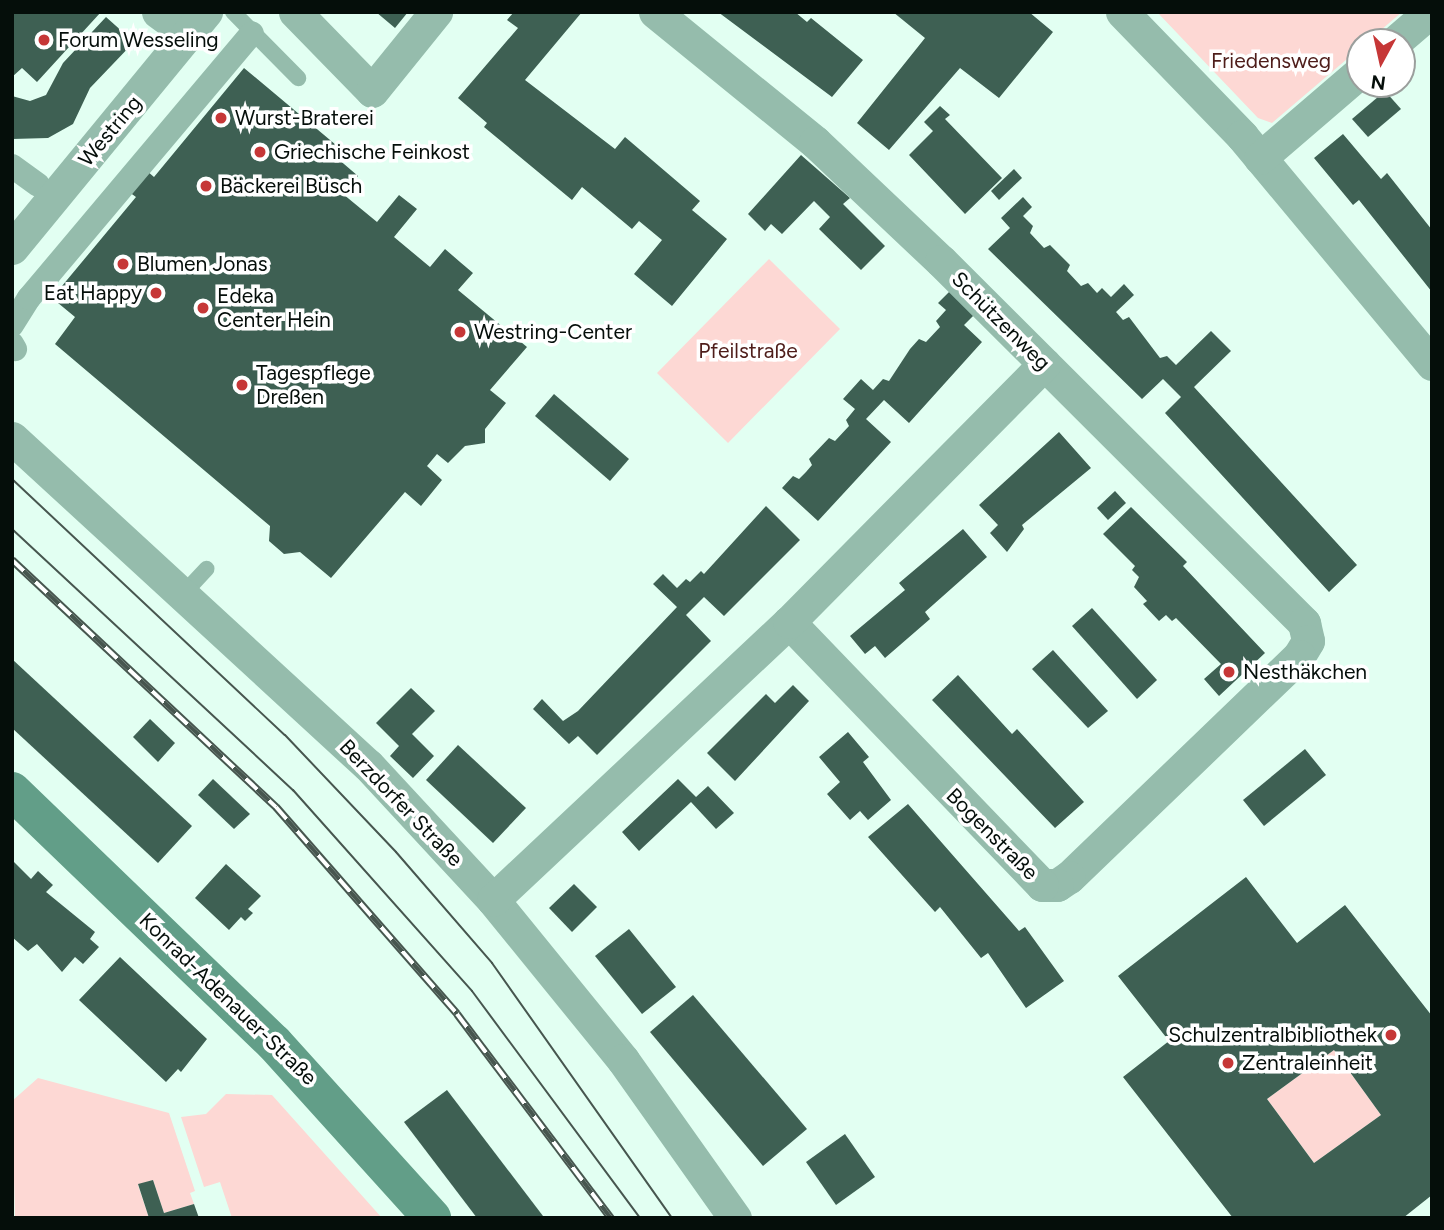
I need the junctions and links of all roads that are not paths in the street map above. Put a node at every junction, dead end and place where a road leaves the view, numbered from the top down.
1 (158, 12) edge
2 (233, 12) edge
3 (295, 12) edge
4 (436, 12) edge
5 (655, 12) edge
6 (1122, 12) edge
7 (1430, 12) edge
8 (198, 23) edge
9 (1411, 28) edge
10 (252, 33) junction
11 (298, 78) dead end
12 (1346, 84) edge
13 (1260, 158) junction
14 (12, 166) edge
15 (38, 185) dead end
16 (12, 248) edge
17 (13, 339) edge
18 (1044, 364) junction
19 (1432, 364) edge
20 (12, 438) edge
21 (206, 569) dead end
22 (184, 593) junction
23 (789, 622) junction
24 (1299, 656) joint
25 (12, 791) edge
26 (493, 900) junction
27 (432, 1218) edge
28 (735, 1218) edge

1 - 8 street
2 - 10 lane
3 - 4 street
5 - 18 street, Schützenweg
6 - 13 street
7 - 9 street
8 - 16 street, Westring
10 - 11 lane
10 - 17 street
12 - 13 street
13 - 19 street
14 - 15 street
18 - 23 street
18 - 24 street, Schützenweg
20 - 22 street, Berzdorfer Straße
21 - 22 lane
22 - 26 street, Berzdorfer Straße
23 - 24 street, Bogenstraße
23 - 26 street
25 - 27 main road, Konrad-Adenauer-Straße
26 - 28 street, Berzdorfer Straße

